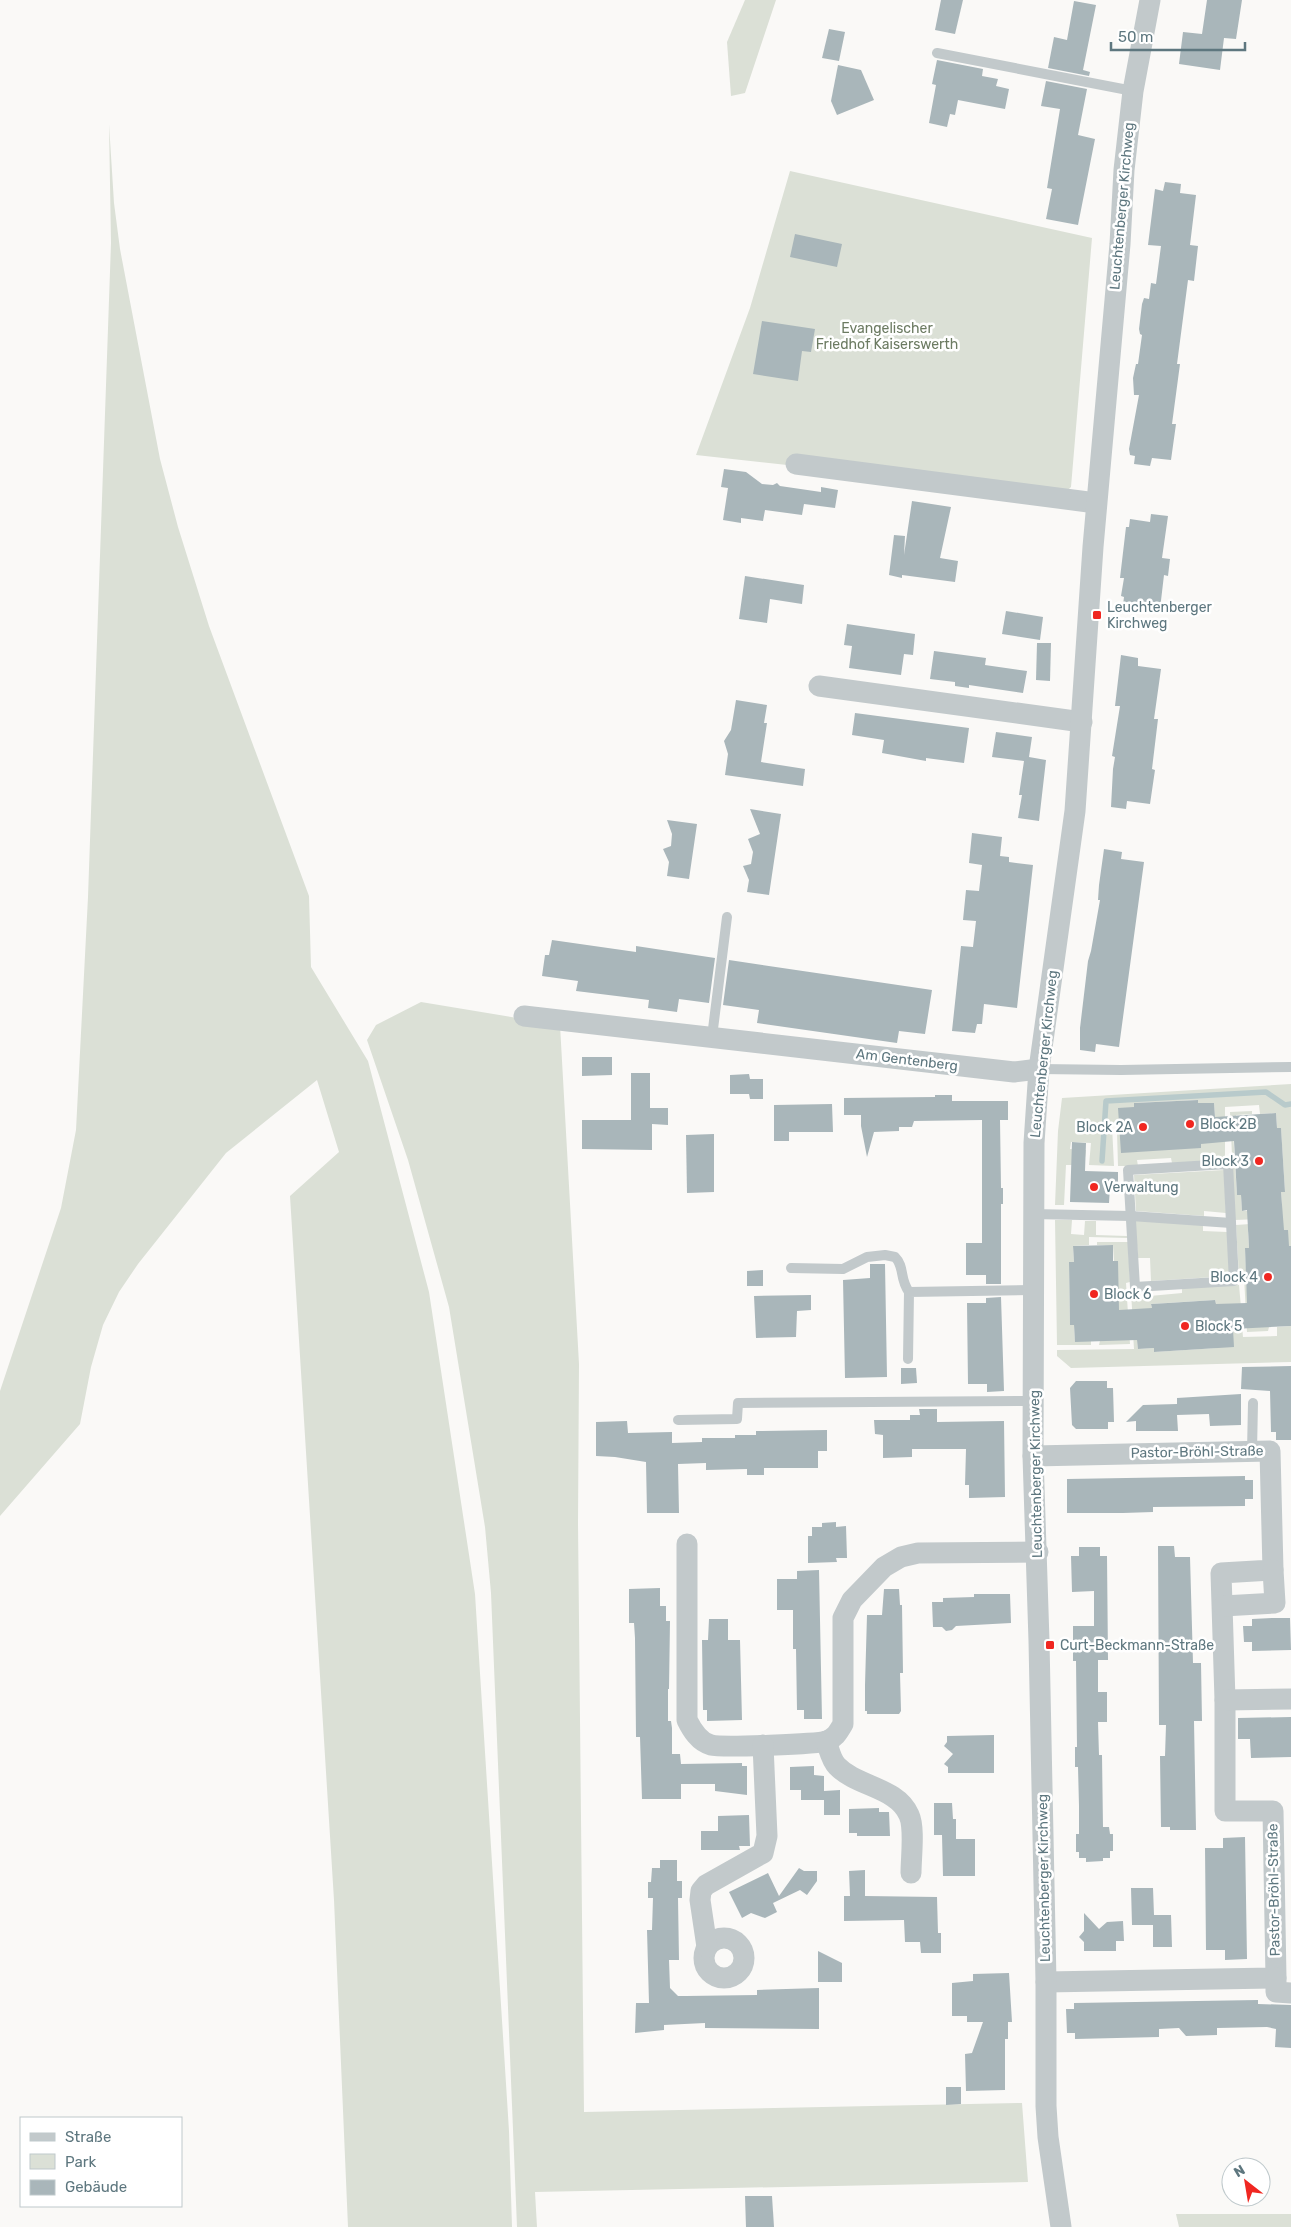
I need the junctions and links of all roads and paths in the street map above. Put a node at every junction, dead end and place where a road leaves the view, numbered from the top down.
1 (1150, 0) edge
2 (937, 53) dead end
3 (1133, 91) junction
4 (796, 464) dead end
5 (1096, 503) junction
6 (819, 686) dead end
7 (1082, 722) junction
8 (727, 917) dead end
9 (524, 1016) dead end
10 (712, 1037) junction
11 (1291, 1067) edge
12 (1040, 1069) junction
13 (1032, 1214) junction
14 (1130, 1216) junction
15 (1231, 1223) junction
16 (791, 1268) dead end
17 (1032, 1290) junction
18 (909, 1292) junction
19 (908, 1359) dead end
20 (1034, 1401) junction
21 (1253, 1403) dead end
22 (678, 1420) dead end
23 (1252, 1451) junction
24 (1033, 1456) junction
25 (686, 1544) dead end
26 (1038, 1552) junction
27 (1273, 1570) junction
28 (1283, 1604) edge
29 (1223, 1606) junction
30 (1291, 1699) edge
31 (1225, 1700) junction
32 (826, 1742) junction
33 (762, 1745) junction
34 (911, 1873) dead end
35 (707, 1947) dead end
36 (1046, 1982) junction
37 (1284, 1985) edge
38 (1061, 2227) edge

1 - 3 street, Leuchtenberger Kirchweg
2 - 3 lane
3 - 5 street, Leuchtenberger Kirchweg
4 - 5 street
5 - 7 street, Leuchtenberger Kirchweg
6 - 7 street
7 - 12 street, Leuchtenberger Kirchweg
8 - 10 lane
9 - 10 street, Am Gentenberg
10 - 12 street, Am Gentenberg
11 - 12 lane, Am Gentenberg
12 - 13 street, Leuchtenberger Kirchweg
13 - 14 lane
13 - 17 street, Leuchtenberger Kirchweg
14 - 15 lane
14 - 15 lane
14 - 15 lane
16 - 18 lane
17 - 18 lane
17 - 20 street, Leuchtenberger Kirchweg
18 - 19 lane
20 - 22 lane
20 - 24 street, Leuchtenberger Kirchweg
21 - 23 lane
23 - 24 street, Pastor-Bröhl-Straße
23 - 27 street, Pastor-Bröhl-Straße
24 - 26 street, Leuchtenberger Kirchweg
25 - 33 street
26 - 32 street
26 - 36 street, Leuchtenberger Kirchweg
27 - 28 street, Pastor-Bröhl-Straße
27 - 29 street, Pastor-Bröhl-Straße
28 - 29 street, Pastor-Bröhl-Straße
29 - 31 street, Pastor-Bröhl-Straße
30 - 31 street
31 - 37 street, Pastor-Bröhl-Straße
32 - 33 street
32 - 34 street
33 - 35 street
36 - 37 street, Pastor-Bröhl-Straße
36 - 38 street, Leuchtenberger Kirchweg

